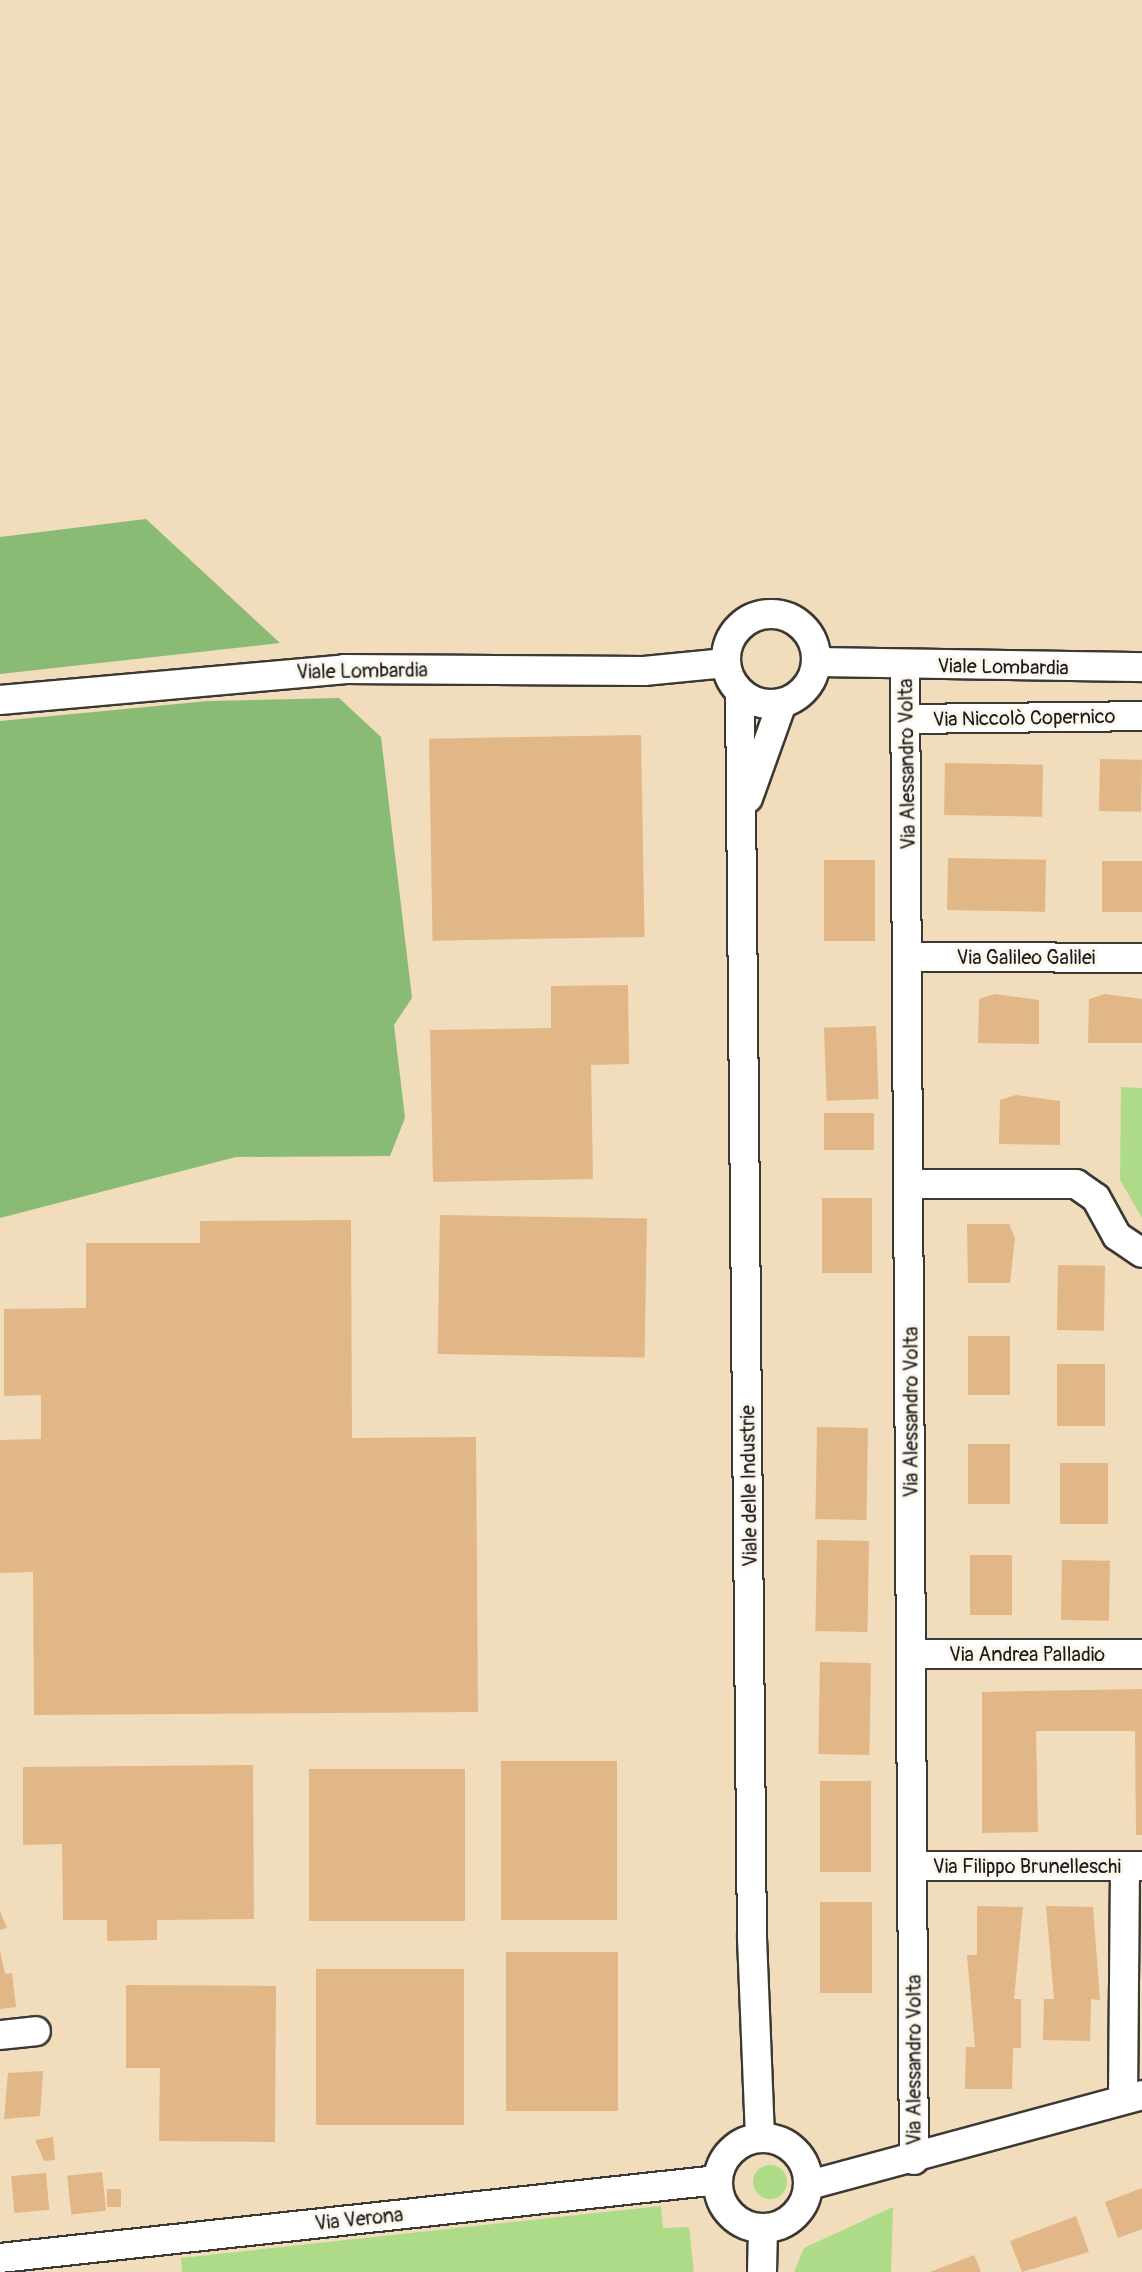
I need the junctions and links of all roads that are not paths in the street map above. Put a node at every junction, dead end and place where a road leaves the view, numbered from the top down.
1 (816, 662) junction
2 (726, 663) junction
3 (905, 665) junction
4 (1142, 667) edge
5 (740, 693) junction
6 (0, 700) edge
7 (782, 703) junction
8 (1142, 716) edge
9 (906, 719) junction
10 (741, 834) junction
11 (909, 957) junction
12 (1142, 958) edge
13 (909, 1184) junction
14 (1142, 1253) edge
15 (912, 1654) junction
16 (1142, 1654) edge
17 (913, 1866) junction
18 (1133, 1866) edge
19 (36, 2031) dead end
20 (0, 2035) edge
21 (1133, 2096) edge
22 (760, 2137) junction
23 (914, 2160) junction
24 (718, 2180) junction
25 (809, 2185) junction
26 (763, 2228) junction
27 (0, 2258) edge
28 (762, 2272) edge

1 - 2 street
1 - 3 street, Viale Lombardia
1 - 7 street
2 - 5 street
2 - 6 street, Viale Lombardia
3 - 4 street, Viale Lombardia
3 - 9 street, Via Alessandro Volta
5 - 7 street
5 - 10 street, Viale delle Industrie
7 - 10 street, Viale delle Industrie
8 - 9 street, Via Niccolò Copernico
9 - 11 street, Via Alessandro Volta
10 - 22 street, Viale delle Industrie
11 - 12 street, Via Galileo Galilei
11 - 13 street, Via Alessandro Volta
13 - 14 street
13 - 15 street, Via Alessandro Volta
15 - 16 street, Via Andrea Palladio
15 - 17 street, Via Alessandro Volta
17 - 18 street, Via Filippo Brunelleschi
17 - 23 street, Via Alessandro Volta
18 - 21 street
19 - 20 street
21 - 23 street
22 - 24 street
22 - 25 street
23 - 25 street
24 - 26 street
24 - 27 street, Via Verona
25 - 26 street
26 - 28 street

